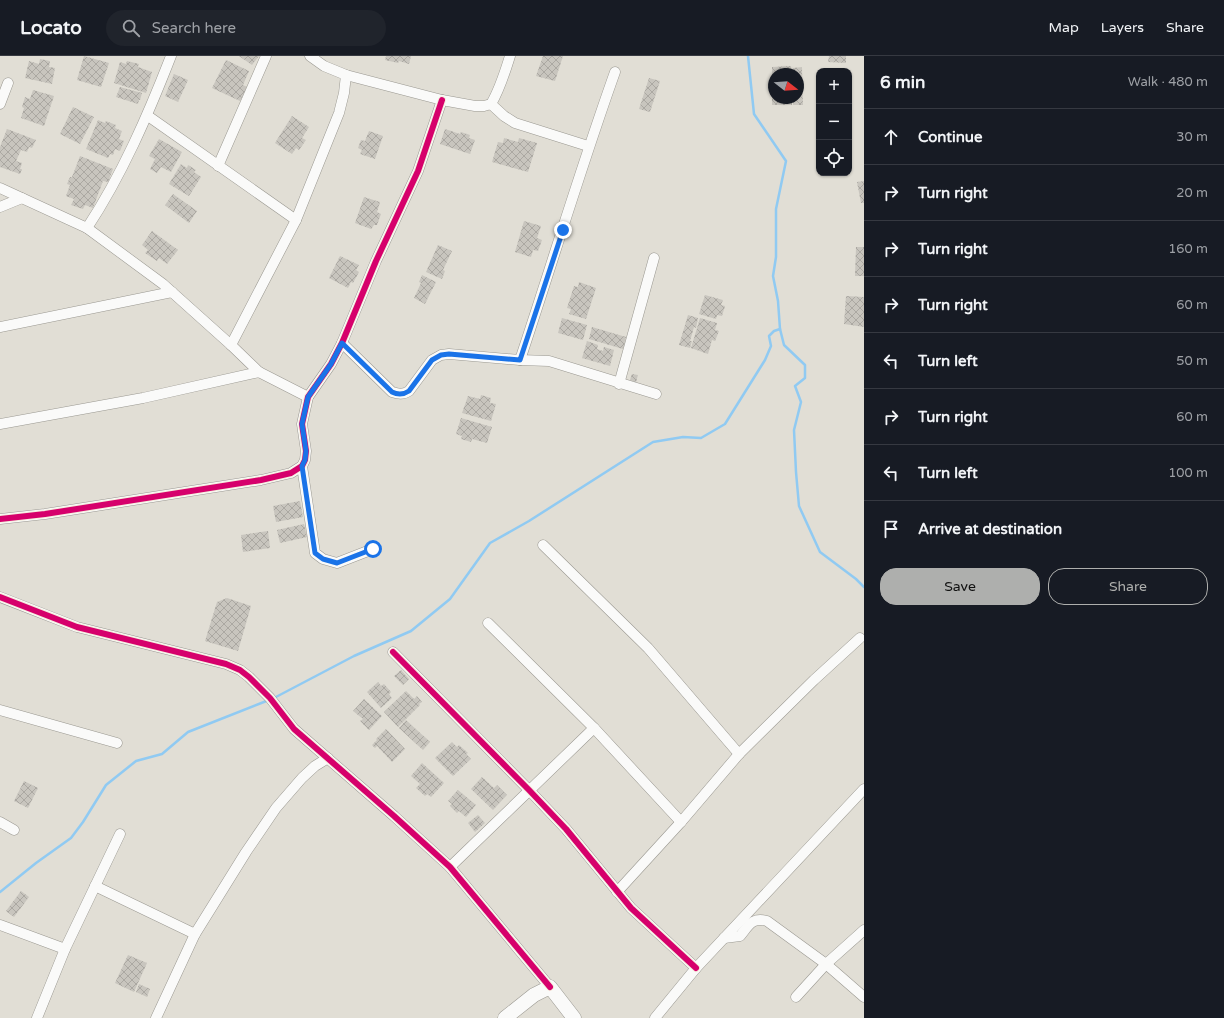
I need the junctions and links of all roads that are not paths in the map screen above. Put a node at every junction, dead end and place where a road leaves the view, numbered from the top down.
1 (171, 56) edge
2 (266, 56) edge
3 (310, 56) edge
4 (510, 56) edge
5 (325, 61) edge
6 (615, 72) dead end
7 (346, 75) junction
8 (8, 83) dead end
9 (442, 100) junction
10 (0, 104) edge
11 (491, 104) junction
12 (148, 116) junction
13 (588, 146) junction
14 (218, 166) junction
15 (0, 188) edge
16 (22, 198) junction
17 (0, 207) edge
18 (296, 220) junction
19 (87, 228) junction
20 (654, 258) dead end
21 (172, 292) junction
22 (0, 327) edge
23 (342, 343) junction
24 (231, 345) junction
25 (520, 360) junction
26 (259, 372) junction
27 (619, 384) junction
28 (656, 394) dead end
29 (308, 397) junction
30 (0, 424) edge
31 (302, 466) junction
32 (0, 520) edge
33 (543, 545) dead end
34 (373, 549) dead end
35 (0, 597) edge
36 (488, 623) dead end
37 (860, 638) dead end
38 (393, 652) dead end
39 (0, 710) edge
40 (594, 728) junction
41 (117, 743) dead end
42 (739, 754) junction
43 (328, 758) junction
44 (864, 789) edge
45 (530, 790) junction
46 (0, 822) edge
47 (681, 822) junction
48 (14, 830) dead end
49 (120, 834) dead end
50 (450, 867) junction
51 (95, 886) junction
52 (617, 892) junction
53 (0, 925) edge
54 (864, 930) edge
55 (195, 934) junction
56 (724, 938) junction
57 (65, 949) junction
58 (826, 964) junction
59 (696, 968) junction
60 (550, 987) junction
61 (796, 997) dead end
62 (864, 997) edge
63 (37, 1018) edge
64 (156, 1018) edge
65 (505, 1018) edge
66 (574, 1018) edge
67 (655, 1018) edge

1 - 12 street
2 - 14 street
3 - 5 street
4 - 11 street
5 - 7 street
6 - 13 street
7 - 9 street
7 - 18 street
8 - 10 street
9 - 11 street
9 - 23 street
11 - 13 street
12 - 14 street
12 - 19 street
13 - 25 street
14 - 18 street
15 - 16 street
16 - 17 street
16 - 19 street
18 - 24 street
19 - 21 street
20 - 27 street
21 - 22 street
21 - 24 street
23 - 25 street
23 - 29 street
24 - 26 street
25 - 27 street
26 - 29 street
26 - 30 street
27 - 28 street
29 - 31 street
31 - 32 street
31 - 34 street
33 - 42 street
35 - 43 street
36 - 40 street
37 - 42 street
38 - 45 street
39 - 41 street
40 - 45 street
40 - 47 street
42 - 47 street
43 - 50 street
43 - 55 street
44 - 56 street
45 - 50 street
45 - 52 street
46 - 48 street
47 - 52 street
49 - 51 street
50 - 60 street
51 - 55 street
51 - 57 street
52 - 59 street
53 - 57 street
54 - 58 street
55 - 64 street
56 - 58 street
56 - 59 street
57 - 63 street
58 - 61 street
58 - 62 street
59 - 67 street
60 - 65 street
60 - 66 street

